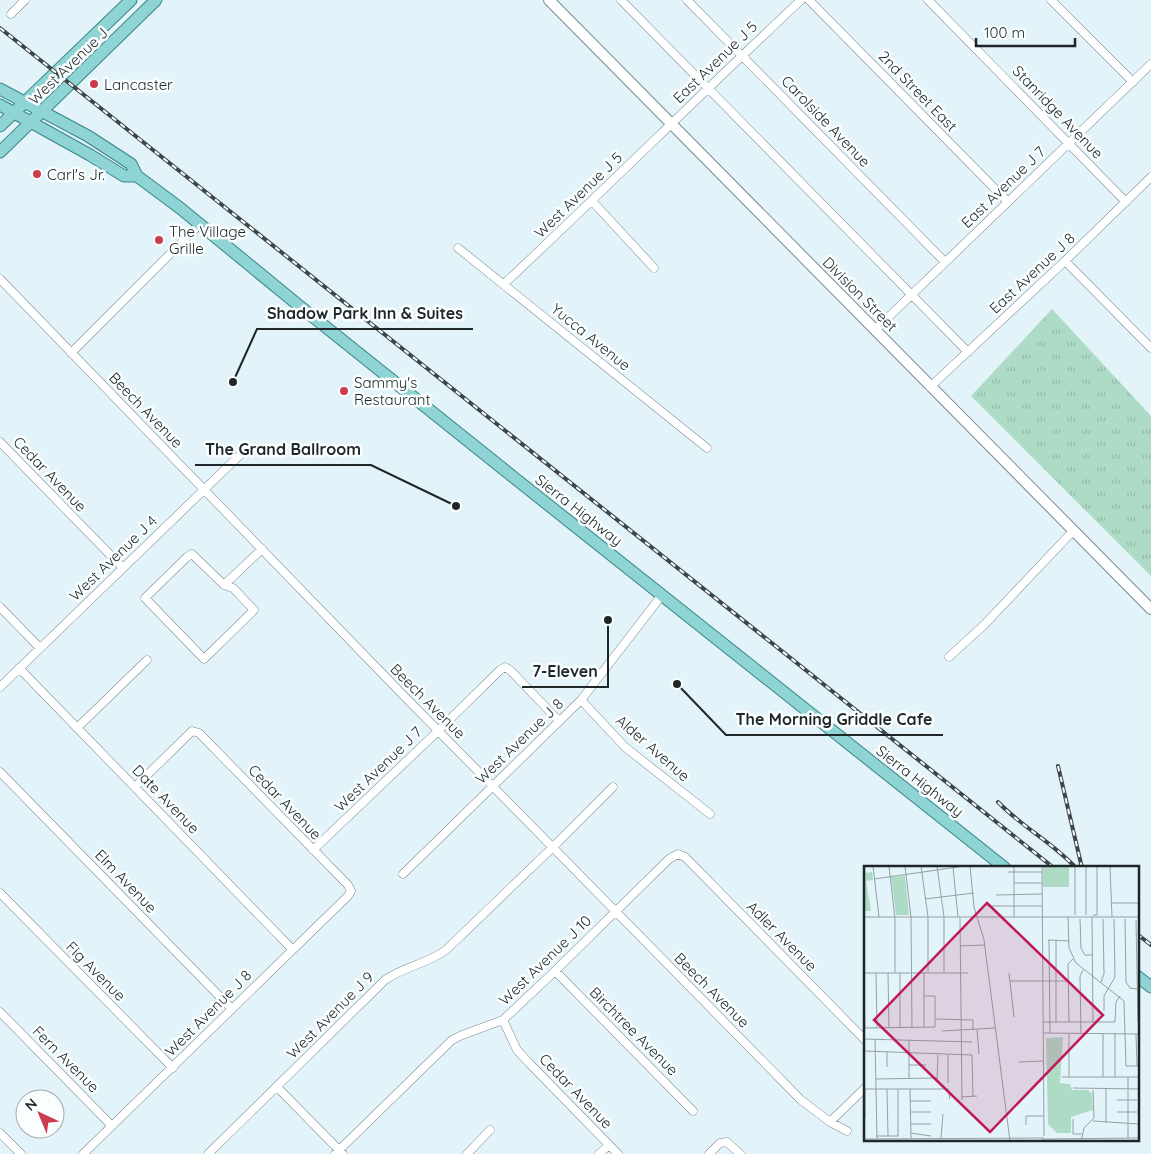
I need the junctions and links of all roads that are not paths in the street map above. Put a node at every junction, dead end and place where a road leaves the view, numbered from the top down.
1 (25, 0) edge
2 (130, 0) edge
3 (156, 0) edge
4 (549, 0) edge
5 (621, 0) edge
6 (687, 0) edge
7 (801, 0) edge
8 (809, 0) edge
9 (928, 0) edge
10 (1051, 0) edge
11 (11, 14) dead end
12 (742, 56) junction
13 (1151, 64) edge
14 (1133, 82) junction
15 (0, 88) edge
16 (708, 88) junction
17 (25, 102) junction
18 (0, 105) edge
19 (42, 112) junction
20 (14, 113) junction
21 (31, 122) junction
22 (670, 124) junction
23 (0, 126) edge
24 (1069, 143) junction
25 (0, 152) edge
26 (136, 176) junction
27 (1151, 178) edge
28 (592, 201) junction
29 (1008, 202) junction
30 (1126, 202) junction
31 (200, 224) junction
32 (458, 248) dead end
33 (1065, 261) junction
34 (945, 262) junction
35 (654, 268) dead end
36 (0, 278) edge
37 (504, 284) junction
38 (912, 294) junction
39 (875, 330) junction
40 (1151, 348) edge
41 (968, 352) junction
42 (71, 353) junction
43 (930, 387) junction
44 (0, 442) edge
45 (707, 448) dead end
46 (247, 452) dead end
47 (204, 489) junction
48 (1073, 531) junction
49 (262, 549) junction
50 (123, 568) junction
51 (224, 585) junction
52 (662, 595) junction
53 (0, 607) edge
54 (1151, 609) edge
55 (40, 648) junction
56 (950, 657) dead end
57 (147, 660) dead end
58 (19, 668) junction
59 (0, 687) edge
60 (581, 700) junction
61 (560, 721) junction
62 (77, 728) junction
63 (438, 730) junction
64 (0, 772) edge
65 (493, 786) junction
66 (135, 787) junction
67 (613, 787) dead end
68 (710, 814) dead end
69 (553, 847) junction
70 (313, 850) junction
71 (678, 854) joint
72 (1002, 866) edge
73 (403, 874) dead end
74 (351, 891) joint
75 (0, 893) edge
76 (616, 911) junction
77 (292, 949) junction
78 (555, 971) junction
79 (1138, 977) edge
80 (1151, 987) edge
81 (232, 1009) junction
82 (0, 1012) edge
83 (503, 1020) junction
84 (864, 1039) edge
85 (173, 1068) junction
86 (277, 1087) junction
87 (864, 1089) edge
88 (693, 1111) dead end
89 (830, 1122) junction
90 (112, 1126) junction
91 (490, 1130) dead end
92 (847, 1131) dead end
93 (0, 1133) edge
94 (609, 1145) junction
95 (339, 1153) edge
96 (20, 1154) edge
97 (83, 1154) edge
98 (208, 1154) edge
99 (466, 1154) edge
100 (599, 1154) edge
101 (618, 1154) edge
102 (709, 1154) edge
103 (740, 1154) edge

1 - 11 street
2 - 17 main road, West Avenue J
3 - 19 main road, West Avenue J
4 - 22 main road, Division Street
5 - 16 street
6 - 12 street, Carolside Avenue
7 - 12 street, East Avenue J 5
8 - 29 street, 2nd Street East
9 - 24 street, Stanridge Avenue
10 - 14 street
12 - 16 street, East Avenue J 5
12 - 34 street, Carolside Avenue
13 - 14 street, East Avenue J 7
14 - 24 street, East Avenue J 7
15 - 17 main road, Sierra Highway
16 - 22 street, East Avenue J 5
16 - 38 street
17 - 19 main road, Sierra Highway
17 - 20 main road, West Avenue J
18 - 20 main road, Sierra Highway
19 - 21 main road, West Avenue J
19 - 26 main road, Sierra Highway
20 - 21 main road, Sierra Highway
20 - 23 main road, West Avenue J
21 - 25 main road, West Avenue J
21 - 26 main road, Sierra Highway
22 - 28 street, West Avenue J 5
22 - 39 main road, Division Street
24 - 29 street, East Avenue J 7
24 - 30 street, Stanridge Avenue
26 - 31 main road, Sierra Highway
27 - 30 street, East Avenue J 8
28 - 35 street
28 - 37 street, West Avenue J 5
29 - 34 street, East Avenue J 7
30 - 33 street, East Avenue J 8
31 - 42 street
31 - 52 main road, Sierra Highway
32 - 37 street, Yucca Avenue
33 - 40 street
33 - 41 street, East Avenue J 8
34 - 38 street, East Avenue J 7
36 - 42 street, Beech Avenue
37 - 45 street, Yucca Avenue
38 - 39 street, East Avenue J 7
38 - 41 street
39 - 43 main road, Division Street
41 - 43 street, East Avenue J 8
42 - 47 street, Beech Avenue
43 - 48 main road, Division Street
44 - 50 street, Cedar Avenue
46 - 47 street, West Avenue J 4
47 - 49 street, Beech Avenue
47 - 50 street, West Avenue J 4
48 - 54 main road, Division Street
48 - 56 street
49 - 51 street
49 - 63 street, Beech Avenue
50 - 55 street, West Avenue J 4
51 - 51 street
52 - 60 street, West Avenue J 8
52 - 72 main road, Sierra Highway
53 - 55 street
55 - 58 street, West Avenue J 4
57 - 62 street
58 - 59 street, West Avenue J 4
58 - 62 street, Date Avenue
60 - 61 street, West Avenue J 8
60 - 68 street, Alder Avenue
61 - 63 street, West Avenue J 7
61 - 65 street, West Avenue J 8
62 - 66 street, Date Avenue
63 - 65 street, Beech Avenue
63 - 70 street, West Avenue J 7
64 - 81 street, Elm Avenue
65 - 69 street, Beech Avenue
65 - 73 street, West Avenue J 8
66 - 70 street, Cedar Avenue
66 - 77 street, Date Avenue
67 - 69 street, West Avenue J 9
69 - 76 street, Beech Avenue
69 - 86 street, West Avenue J 9
70 - 74 street, Cedar Avenue
71 - 76 street, West Avenue J 10
71 - 84 street, Adler Avenue
74 - 77 street, West Avenue J 8
75 - 85 street, Fig Avenue
76 - 78 street, West Avenue J 10
76 - 89 street, Beech Avenue
77 - 81 street, West Avenue J 8
78 - 83 street, West Avenue J 10
78 - 88 street, Birchtree Avenue
79 - 80 main road
81 - 85 street, West Avenue J 8
82 - 90 street, Fern Avenue
83 - 94 street, Cedar Avenue
83 - 95 street, West Avenue J 10
85 - 90 street, West Avenue J 8
86 - 95 street
86 - 98 street, West Avenue J 9
87 - 89 street
89 - 92 street, Beech Avenue
90 - 97 street, West Avenue J 8
91 - 99 street
93 - 96 street
94 - 100 street
94 - 101 street, Cedar Avenue
102 - 103 street

